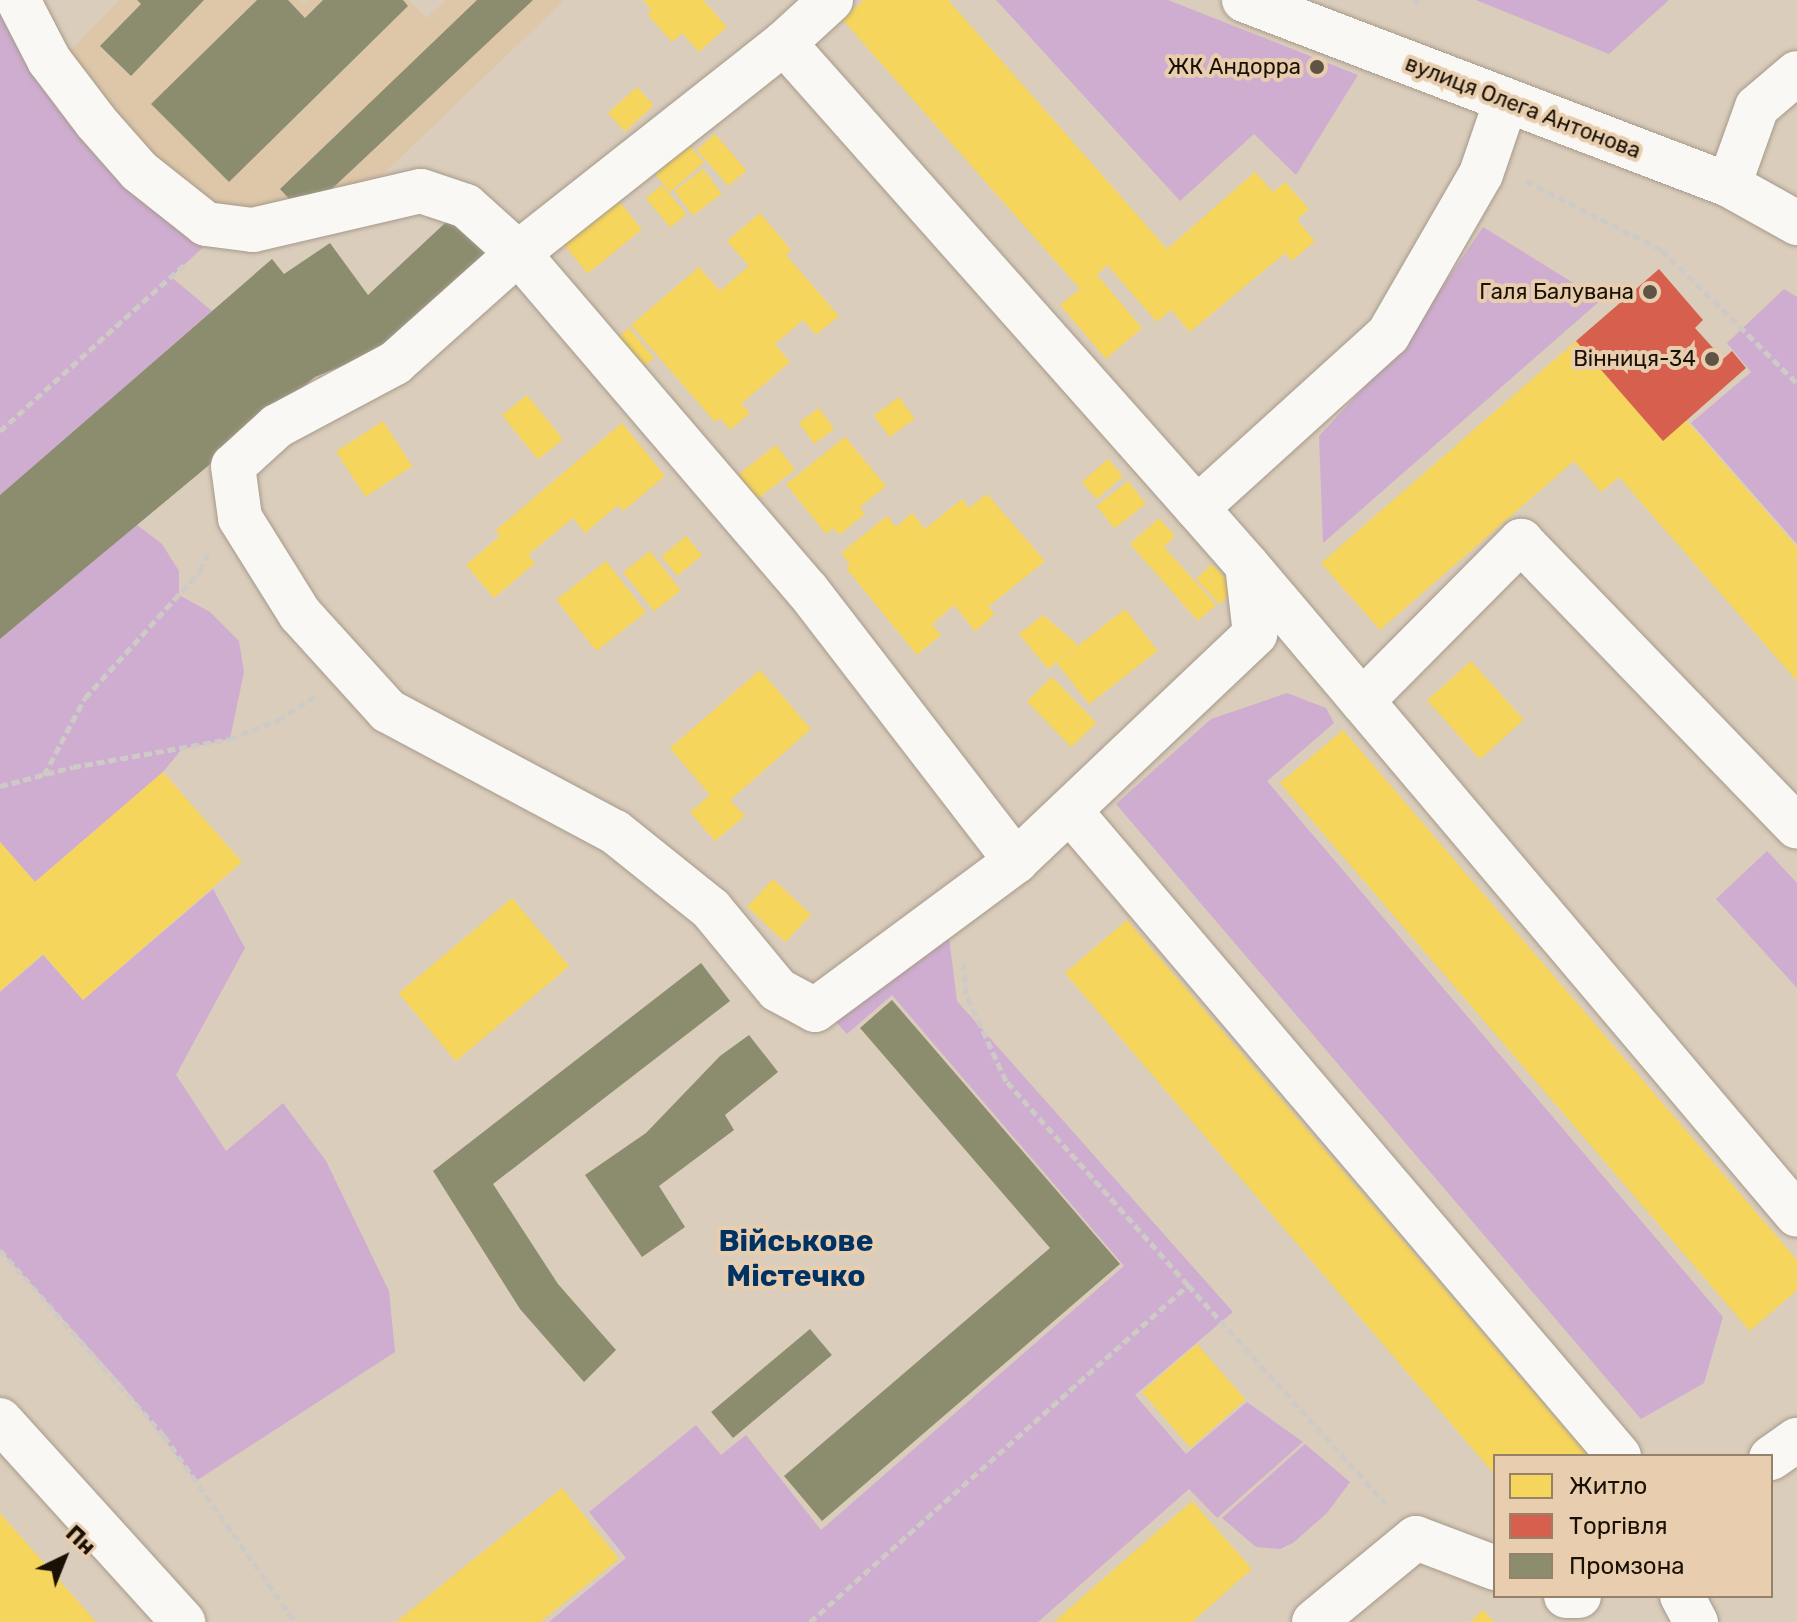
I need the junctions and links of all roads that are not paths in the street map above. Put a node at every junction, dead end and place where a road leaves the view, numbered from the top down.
1 (18, 0) edge
2 (831, 0) edge
3 (1244, 0) edge
4 (784, 43) junction
5 (1797, 73) edge
6 (1506, 101) junction
7 (1729, 185) junction
8 (1797, 223) edge
9 (518, 253) junction
10 (1197, 508) junction
11 (1247, 565) junction
12 (1362, 701) junction
13 (1070, 811) junction
14 (1797, 827) edge
15 (1016, 861) junction
16 (1797, 1215) edge
17 (0, 1420) edge
18 (1797, 1440) edge
19 (1617, 1454) edge
20 (1773, 1457) edge
21 (1493, 1567) edge
22 (1683, 1598) edge
23 (183, 1622) edge
24 (1314, 1622) edge
25 (1696, 1622) edge

1 - 9 street
2 - 4 street
3 - 6 street, вулиця Олега Антонова
4 - 9 street
4 - 10 street
5 - 7 street
6 - 7 street, вулиця Олега Антонова
6 - 10 street
7 - 8 street, вулиця Олега Антонова
9 - 15 street
9 - 15 street
10 - 11 street
11 - 12 street
11 - 13 street
12 - 14 street
12 - 16 street
13 - 15 street
13 - 19 street
17 - 23 street
18 - 20 street
21 - 24 street
22 - 25 street

